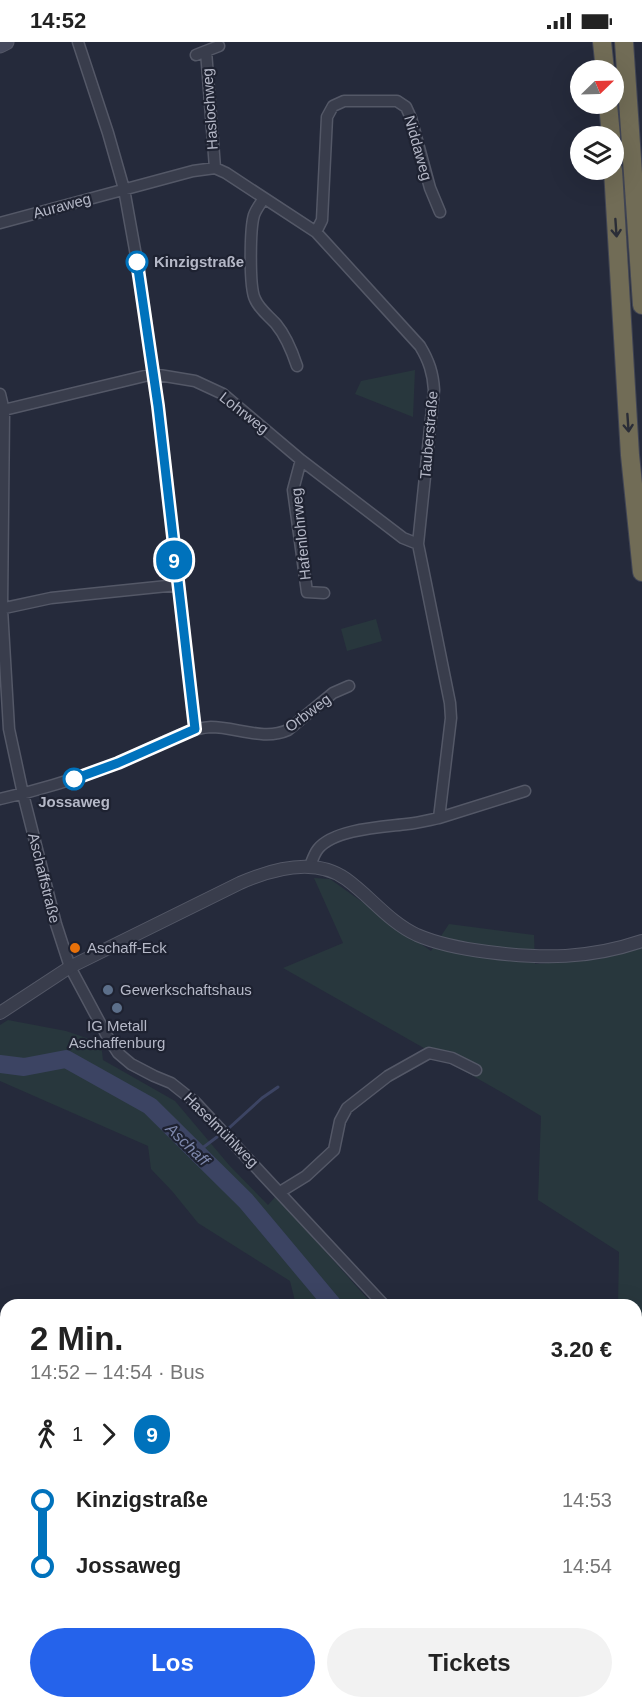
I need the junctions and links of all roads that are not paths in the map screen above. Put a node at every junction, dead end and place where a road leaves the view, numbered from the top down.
1 (6, 42) edge
2 (78, 42) edge
3 (603, 42) edge
4 (624, 42) edge
5 (0, 45) edge
6 (219, 46) dead end
7 (604, 60) edge
8 (215, 168) junction
9 (614, 180) edge
10 (124, 189) junction
11 (264, 198) junction
12 (440, 212) dead end
13 (0, 223) edge
14 (316, 231) junction
15 (642, 305) edge
16 (297, 366) dead end
17 (153, 374) junction
18 (0, 394) edge
19 (2, 411) edge
20 (301, 460) junction
21 (418, 544) junction
22 (642, 572) edge
23 (177, 585) junction
24 (324, 593) dead end
25 (1, 609) edge
26 (349, 687) dead end
27 (195, 729) junction
28 (525, 791) dead end
29 (23, 794) junction
30 (0, 799) edge
31 (439, 818) junction
32 (310, 866) junction
33 (642, 941) edge
34 (70, 967) junction
35 (0, 1013) edge
36 (476, 1070) dead end
37 (280, 1192) junction
38 (378, 1299) edge

1 - 5 main road
2 - 10 street
3 - 7 highway
4 - 15 highway
6 - 8 street, Haslochweg
8 - 10 street
8 - 11 street, Tauberstraße
9 -> 22 highway
10 - 13 street, Auraweg
10 - 17 street
11 - 14 street, Tauberstraße
11 - 16 street
12 - 14 street, Niddaweg
14 - 21 street, Tauberstraße
17 - 19 street, Lohrweg
17 - 20 street, Lohrweg
17 - 23 street
18 - 19 street, Aschaffstraße
19 - 25 street, Aschaffstraße
20 - 21 street, Lohrweg
20 - 24 street, Hafenlohrweg
21 - 31 street, Tauberstraße
23 - 25 street
23 - 27 street
25 - 29 street, Aschaffstraße
26 - 27 street, Orbweg
27 - 29 street
28 - 31 street
29 - 30 street
29 - 34 street, Aschaffstraße
31 - 32 street
32 - 33 street
32 - 34 street
34 - 35 street
34 - 37 street, Haselmühlweg
36 - 37 street
37 - 38 street, Haselmühlweg

